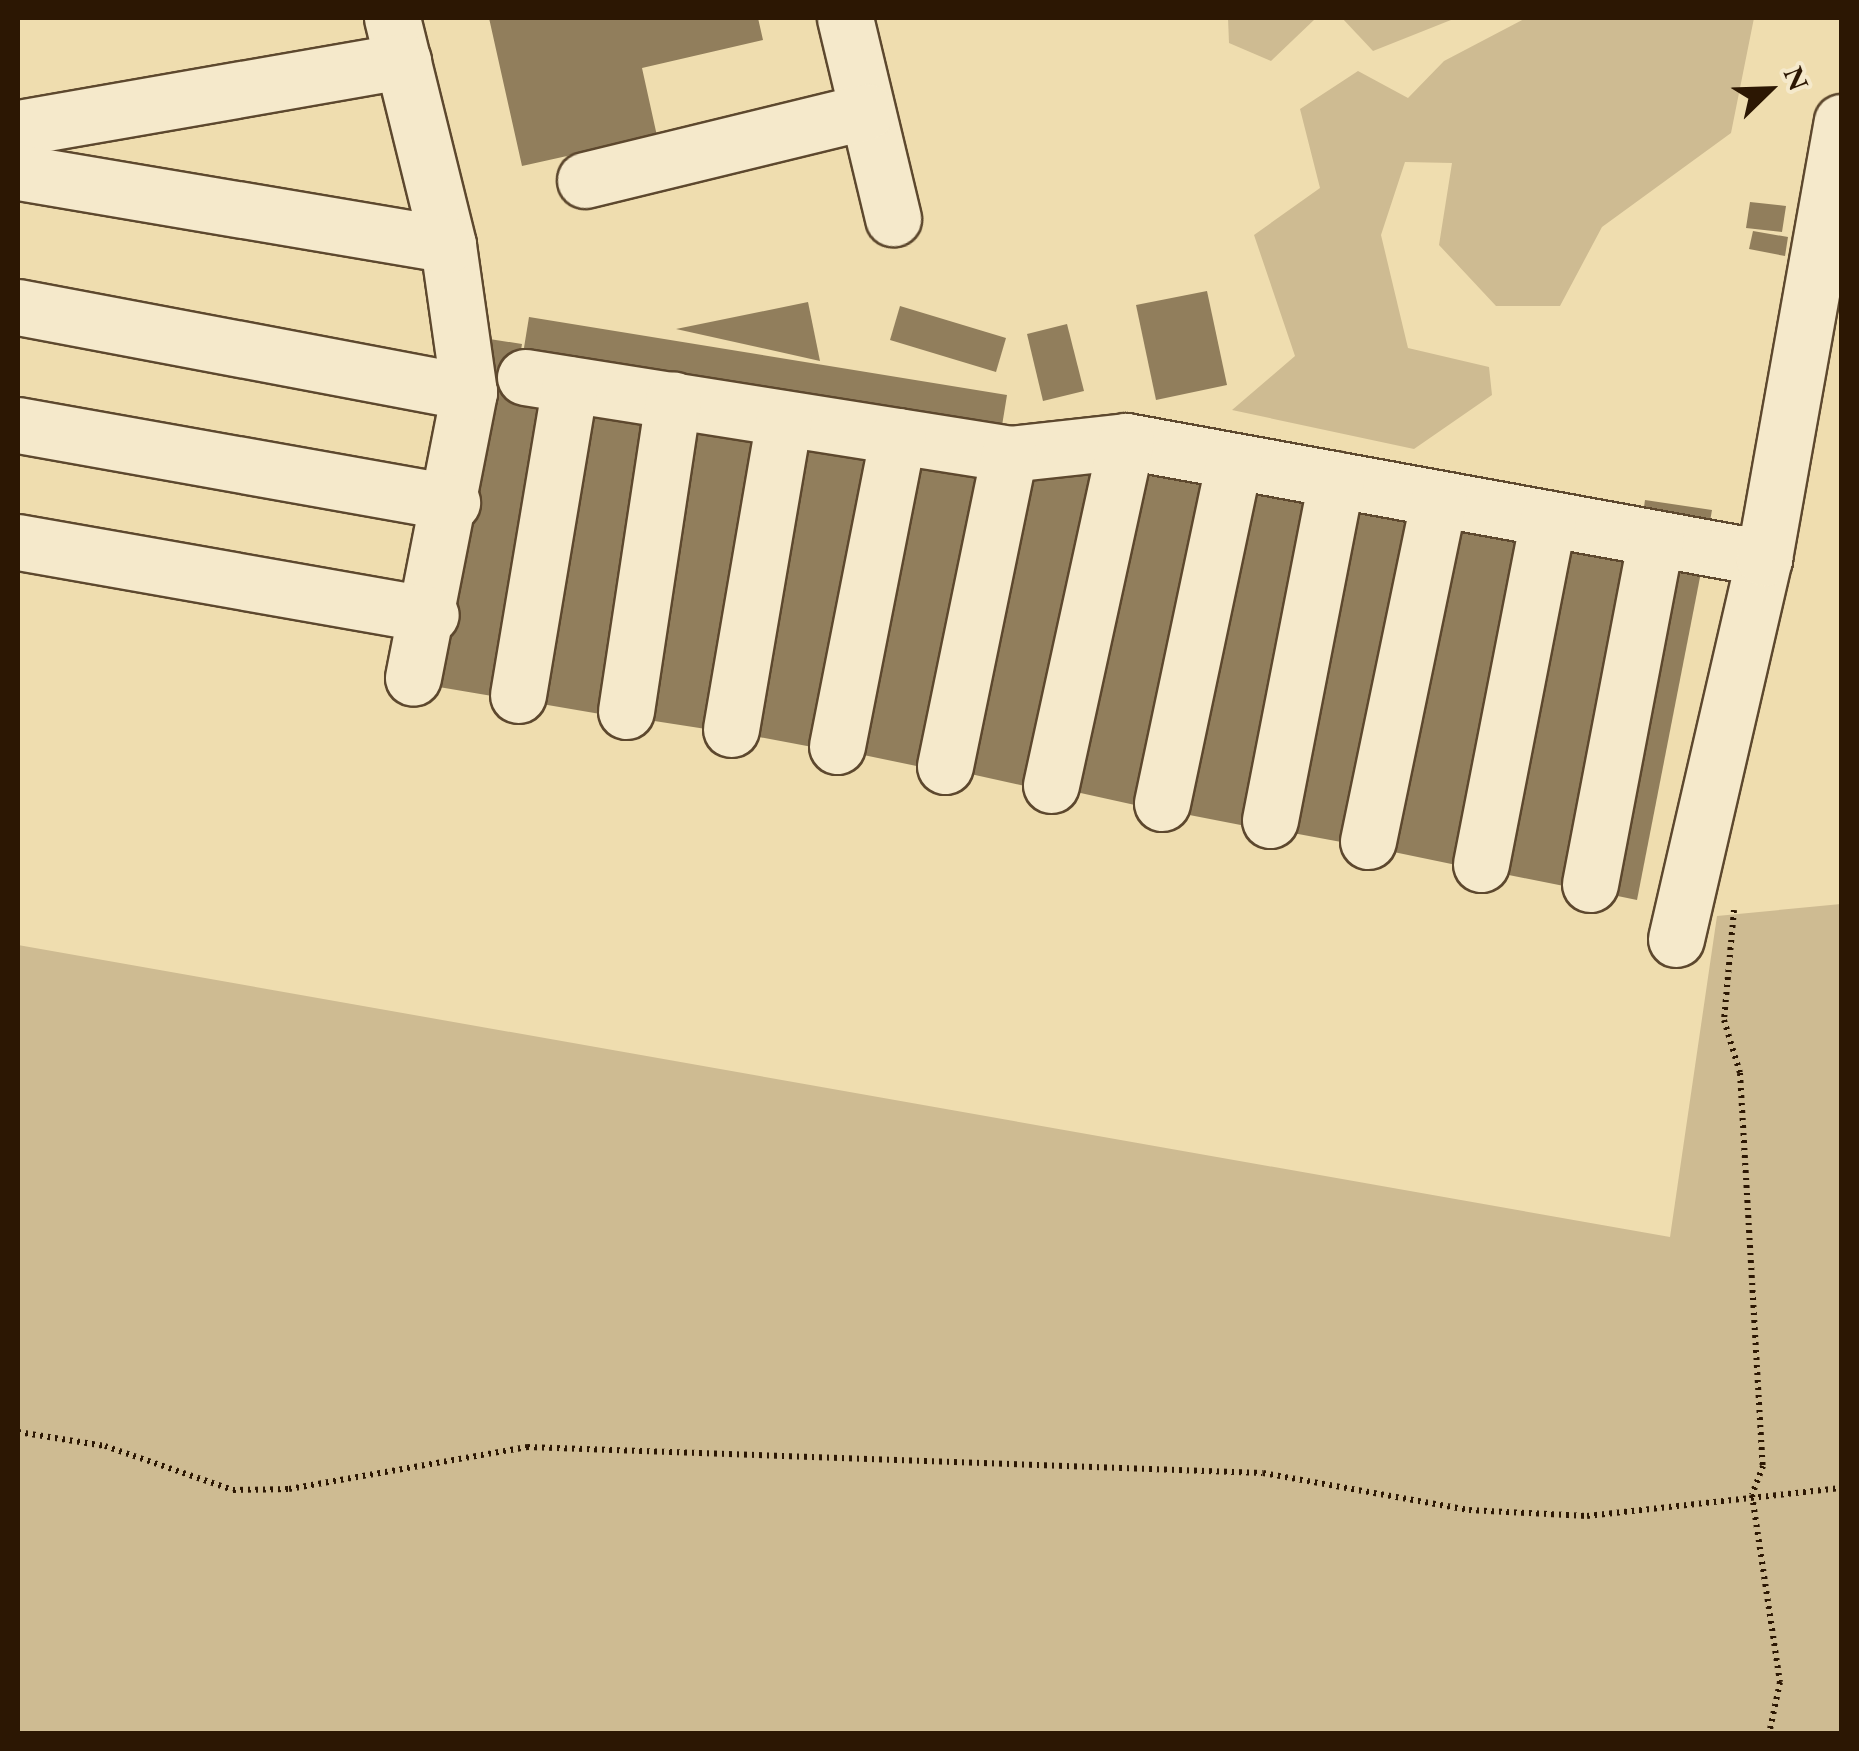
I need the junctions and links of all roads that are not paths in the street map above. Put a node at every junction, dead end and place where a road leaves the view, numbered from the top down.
1 (845, 18) edge
2 (397, 39) edge
3 (867, 111) junction
4 (1842, 122) edge
5 (18, 128) edge
6 (18, 172) edge
7 (585, 180) dead end
8 (893, 218) dead end
9 (448, 245) junction
10 (1834, 249) edge
11 (18, 307) edge
12 (468, 392) junction
13 (672, 400) junction
14 (784, 418) junction
15 (18, 425) edge
16 (898, 436) junction
17 (1126, 440) junction
18 (1008, 454) junction
19 (1234, 460) junction
20 (1336, 479) junction
21 (1438, 498) junction
22 (452, 502) junction
23 (1548, 518) junction
24 (1656, 539) junction
25 (18, 542) edge
26 (1764, 558) junction
27 (431, 615) junction
28 (414, 678) dead end
29 (518, 695) dead end
30 (626, 711) dead end
31 (731, 730) dead end
32 (837, 746) dead end
33 (946, 766) dead end
34 (1051, 785) dead end
35 (1162, 803) dead end
36 (1270, 820) dead end
37 (1368, 842) dead end
38 (1481, 864) dead end
39 (1590, 884) dead end
40 (1676, 939) dead end

1 - 3 lane
2 - 5 lane
2 - 9 lane
3 - 7 lane
3 - 8 lane
4 - 10 lane
6 - 9 lane
9 - 12 lane
10 - 26 lane
11 - 12 lane
12 - 22 lane
13 - 14 lane
13 - 29 lane
13 - 30 lane
14 - 16 lane
14 - 31 lane
15 - 22 lane
16 - 18 lane
16 - 32 lane
17 - 18 lane
17 - 19 lane
17 - 34 lane
18 - 33 lane
19 - 20 lane
19 - 35 lane
20 - 21 lane
20 - 36 lane
21 - 23 lane
21 - 37 lane
22 - 27 lane
23 - 24 lane
23 - 38 lane
24 - 26 lane
24 - 39 lane
25 - 27 lane
26 - 40 lane
27 - 28 lane

